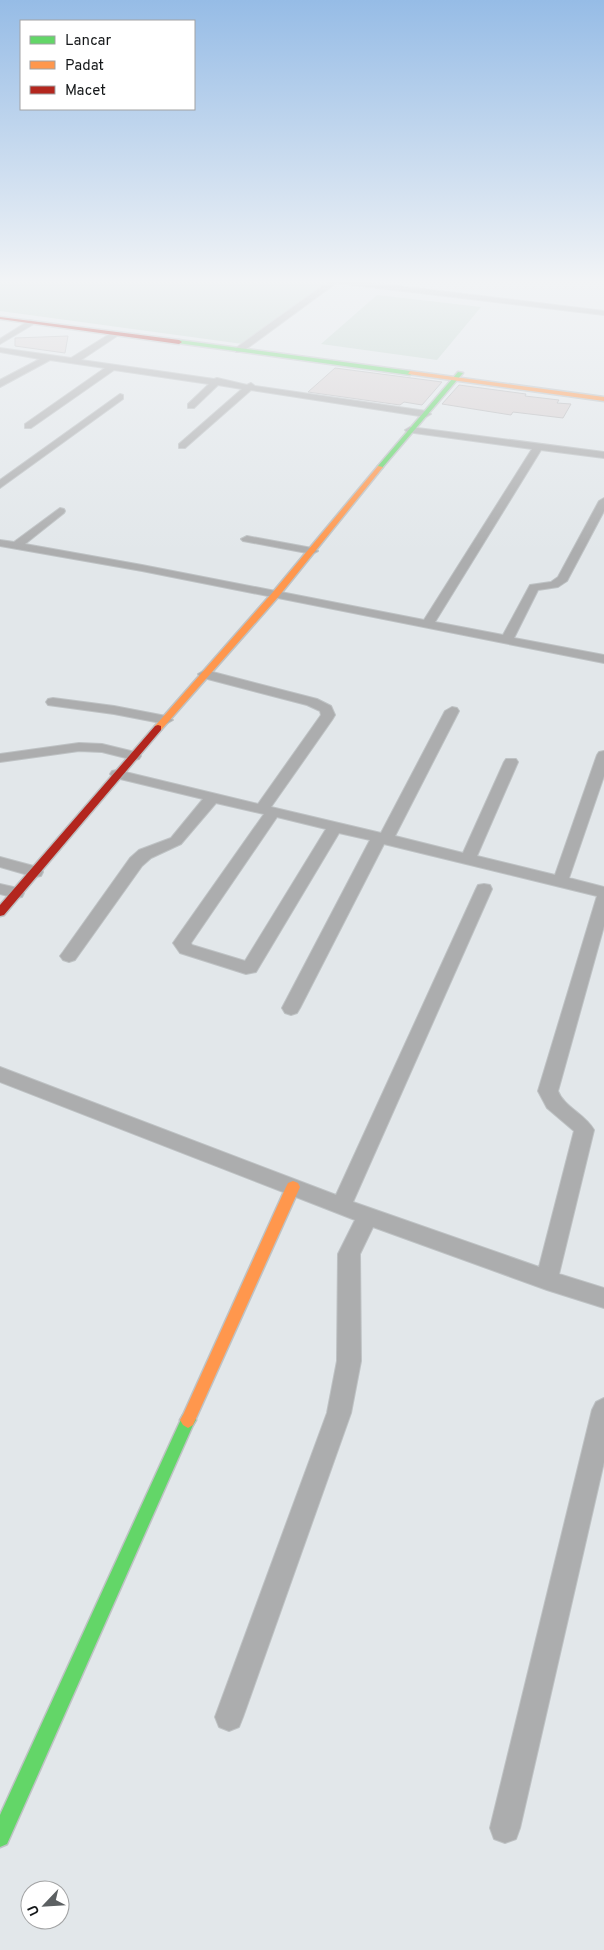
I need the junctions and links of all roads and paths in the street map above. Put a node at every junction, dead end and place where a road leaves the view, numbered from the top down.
1 (25, 370) edge
2 (108, 370) edge
3 (141, 370) edge
4 (406, 370) edge
5 (458, 377) junction
6 (217, 381) junction
7 (0, 384) edge
8 (251, 386) junction
9 (604, 393) edge
10 (120, 398) dead end
11 (604, 399) edge
12 (191, 406) dead end
13 (426, 414) junction
14 (28, 426) dead end
15 (410, 430) junction
16 (182, 446) dead end
17 (538, 446) junction
18 (604, 455) edge
19 (0, 485) edge
20 (604, 501) edge
21 (60, 511) dead end
22 (247, 539) dead end
23 (0, 543) edge
24 (16, 546) junction
25 (312, 551) junction
26 (276, 594) junction
27 (428, 624) junction
28 (507, 640) junction
29 (604, 659) edge
30 (206, 674) junction
31 (53, 702) dead end
32 (452, 711) dead end
33 (166, 720) junction
34 (604, 755) edge
35 (134, 756) junction
36 (0, 758) edge
37 (511, 762) dead end
38 (117, 774) junction
39 (213, 797) junction
40 (267, 810) junction
41 (335, 827) junction
42 (387, 834) junction
43 (471, 853) junction
44 (0, 862) edge
45 (35, 872) junction
46 (562, 874) junction
47 (484, 890) dead end
48 (8, 891) edge
49 (604, 892) edge
50 (604, 897) edge
51 (0, 912) edge
52 (69, 956) dead end
53 (291, 1008) dead end
54 (0, 1074) edge
55 (293, 1187) junction
56 (341, 1206) junction
57 (368, 1215) junction
58 (547, 1280) junction
59 (604, 1298) edge
60 (604, 1410) edge
61 (229, 1717) dead end
62 (505, 1828) dead end
63 (0, 1837) edge

1 - 7 street
2 - 14 street
3 - 6 street
4 - 5 street
5 - 9 street
5 - 11 street
5 - 13 street
6 - 8 street
6 - 12 street
8 - 13 street
8 - 16 street
10 - 19 street
13 - 15 street
15 - 17 street
15 - 25 street
17 - 18 street
17 - 27 street
20 - 28 street
21 - 24 street
22 - 25 street
23 - 24 street
24 - 26 street
25 - 26 street
26 - 27 street
26 - 30 street
27 - 28 street
28 - 29 street
30 - 33 street
30 - 40 street
31 - 33 street
32 - 42 street
33 - 35 street
34 - 46 street
35 - 36 street
35 - 38 street
37 - 43 street
38 - 39 street
38 - 45 street
39 - 40 street
39 - 52 street
40 - 41 street
40 - 41 street
41 - 42 street
42 - 43 street
42 - 53 street
43 - 46 street
44 - 45 street
45 - 48 street
46 - 49 street
47 - 56 street
48 - 51 street
50 - 58 street
54 - 55 street
55 - 56 street
55 - 63 street
56 - 57 street
57 - 58 street
57 - 61 street
58 - 59 street
60 - 62 street

